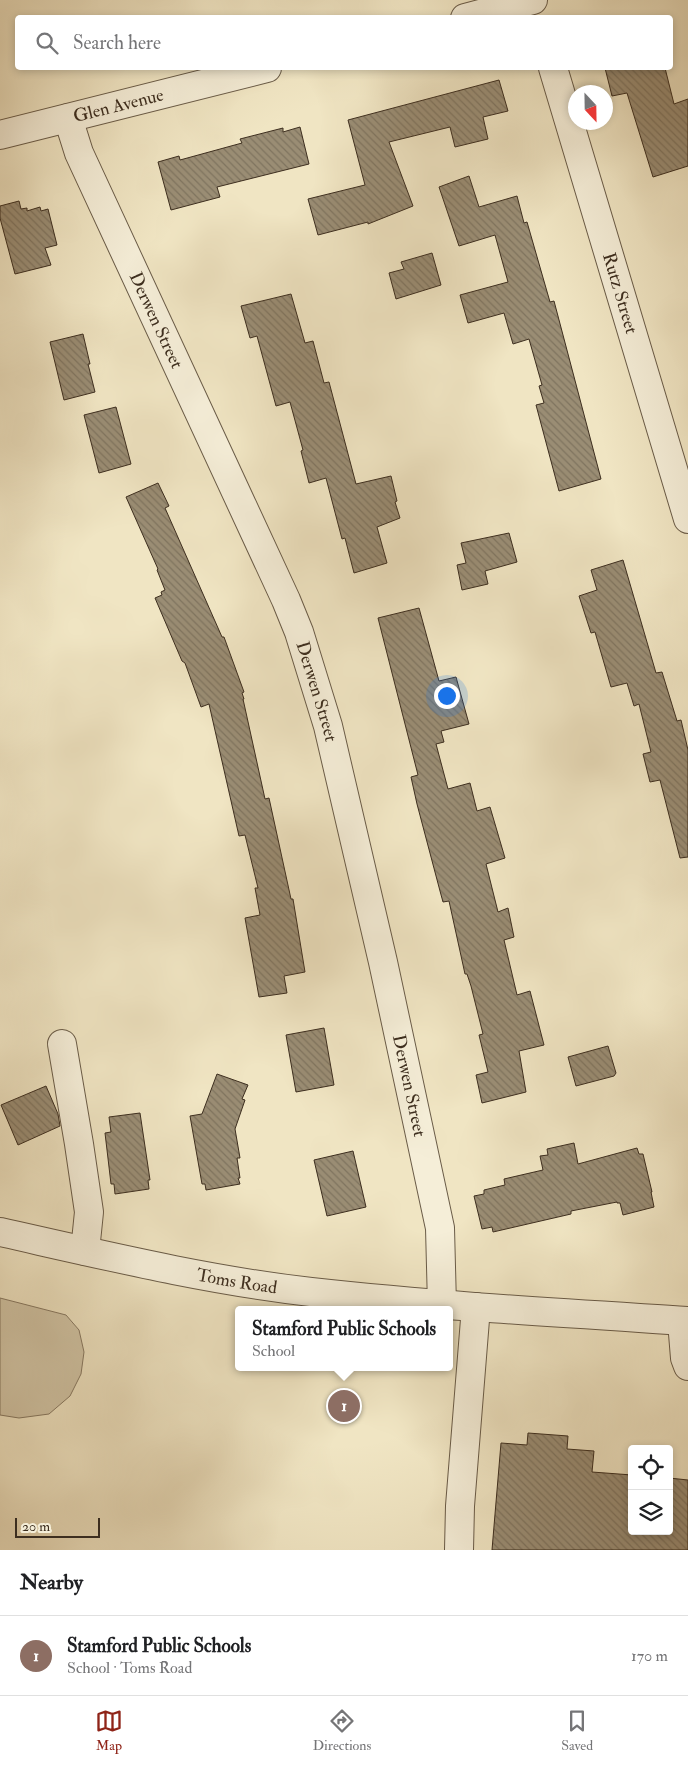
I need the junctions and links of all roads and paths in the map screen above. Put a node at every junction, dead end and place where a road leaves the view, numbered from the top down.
1 (530, 7) edge
2 (483, 15) edge
3 (259, 70) edge
4 (554, 70) edge
5 (68, 118) junction
6 (0, 135) edge
7 (688, 519) edge
8 (62, 1044) dead end
9 (0, 1232) edge
10 (85, 1251) junction
11 (442, 1305) junction
12 (476, 1307) junction
13 (685, 1321) edge
14 (688, 1366) edge
15 (459, 1550) edge

1 - 2 street
3 - 5 street, Glen Avenue
4 - 7 street, Rutz Street
5 - 6 street, Glen Avenue
5 - 11 street, Derwen Street
8 - 10 street
9 - 10 street, Toms Road
10 - 11 street, Toms Road
11 - 12 street, Toms Road
12 - 13 street, Toms Road
12 - 15 street
13 - 14 street

